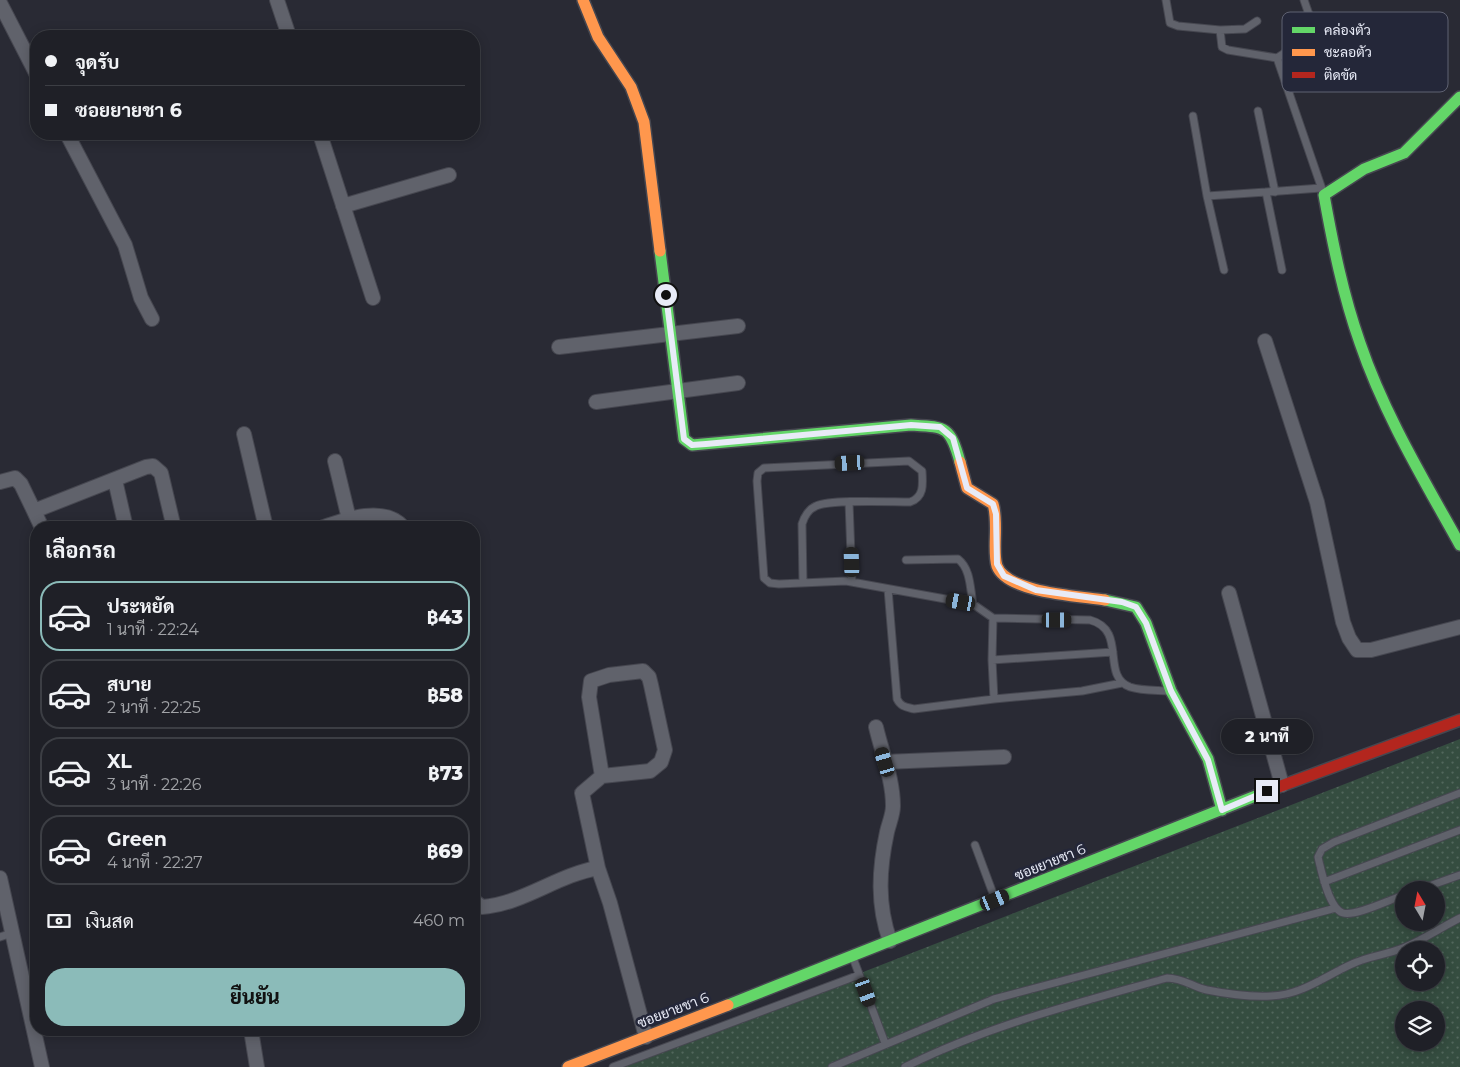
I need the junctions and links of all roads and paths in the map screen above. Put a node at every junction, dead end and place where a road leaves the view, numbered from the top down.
1 (277, 0) edge
2 (583, 0) edge
3 (1166, 0) edge
4 (1304, 0) edge
5 (0, 3) edge
6 (1308, 12) edge
7 (1257, 21) dead end
8 (287, 30) edge
9 (1220, 30) junction
10 (1282, 55) edge
11 (1277, 58) junction
12 (30, 61) edge
13 (1282, 73) edge
14 (1289, 92) edge
15 (1460, 97) edge
16 (1258, 112) dead end
17 (1193, 116) dead end
18 (70, 140) edge
19 (322, 140) edge
20 (449, 175) dead end
21 (1322, 191) junction
22 (1266, 192) junction
23 (1275, 192) junction
24 (1207, 196) junction
25 (343, 206) junction
26 (1224, 270) dead end
27 (1282, 270) dead end
28 (372, 298) dead end
29 (152, 318) dead end
30 (738, 326) dead end
31 (670, 334) junction
32 (1265, 341) dead end
33 (559, 347) dead end
34 (738, 383) dead end
35 (677, 392) junction
36 (596, 402) dead end
37 (244, 434) dead end
38 (335, 461) dead end
39 (115, 480) junction
40 (0, 482) edge
41 (849, 502) junction
42 (34, 511) junction
43 (349, 519) junction
44 (39, 521) edge
45 (124, 521) edge
46 (172, 521) edge
47 (264, 521) edge
48 (343, 521) edge
49 (399, 521) edge
50 (1460, 545) edge
51 (906, 560) dead end
52 (852, 582) junction
53 (803, 583) junction
54 (888, 589) junction
55 (1229, 593) dead end
56 (973, 604) junction
57 (993, 618) junction
58 (1460, 628) edge
59 (1113, 652) junction
60 (992, 660) junction
61 (1122, 683) junction
62 (1171, 691) junction
63 (994, 700) junction
64 (1460, 720) edge
65 (876, 727) dead end
66 (1004, 757) dead end
67 (885, 762) junction
68 (602, 776) junction
69 (1282, 785) junction
70 (1460, 793) edge
71 (1222, 810) junction
72 (1460, 830) edge
73 (975, 845) dead end
74 (598, 868) junction
75 (1460, 875) edge
76 (0, 878) edge
77 (1443, 881) edge
78 (1324, 882) junction
79 (1395, 898) edge
80 (995, 900) junction
81 (480, 906) edge
82 (1336, 908) junction
83 (1460, 918) edge
84 (6, 935) edge
85 (890, 941) junction
86 (853, 957) junction
87 (859, 975) junction
88 (30, 1023) edge
89 (34, 1036) edge
90 (252, 1036) edge
91 (646, 1037) junction
92 (885, 1043) junction
93 (42, 1067) edge
94 (257, 1067) edge
95 (568, 1067) edge
96 (613, 1067) edge
97 (832, 1067) edge
98 (905, 1067) edge

1 - 8 street
2 - 31 street
3 - 9 lane
4 - 6 lane
5 - 12 street
7 - 9 lane
9 - 11 lane
10 - 11 lane
11 - 13 lane
14 - 21 lane
15 - 21 street
16 - 23 lane
17 - 24 lane
18 - 29 street
19 - 25 street
20 - 25 street
21 - 23 lane
21 - 50 street
22 - 23 lane
22 - 24 lane
22 - 27 lane
24 - 26 lane
25 - 28 street
30 - 31 street
31 - 33 street
31 - 35 street
32 - 58 street
34 - 35 street
35 - 36 street
35 - 62 street
37 - 47 street
38 - 43 street
39 - 42 street
39 - 45 street
39 - 46 street
40 - 42 street
41 - 52 lane
41 - 53 lane
41 - 53 lane
42 - 44 street
43 - 48 street
43 - 49 street
51 - 56 lane
52 - 53 lane
52 - 54 lane
54 - 56 lane
54 - 63 lane
55 - 69 street
56 - 57 lane
57 - 59 lane
57 - 60 lane
59 - 60 lane
59 - 61 lane
60 - 63 lane
61 - 62 lane
61 - 63 lane
62 - 71 street
64 - 69 street, ซอยยายชา 6
65 - 67 street
66 - 67 street
67 - 85 street
68 - 68 street
68 - 74 street
69 - 71 street, ซอยยายชา 6
70 - 78 lane
71 - 80 street, ซอยยายชา 6
72 - 78 lane
73 - 80 lane
74 - 81 street
74 - 91 street
75 - 77 lane
76 - 84 street
78 - 82 lane
79 - 82 lane
80 - 85 street, ซอยยายชา 6
82 - 92 lane
83 - 98 lane
84 - 88 street
85 - 86 street, ซอยยายชา 6
86 - 87 lane
86 - 91 street, ซอยยายชา 6
87 - 92 lane
87 - 96 lane
89 - 93 street
90 - 94 street
91 - 95 street, ซอยยายชา 6
92 - 97 lane

